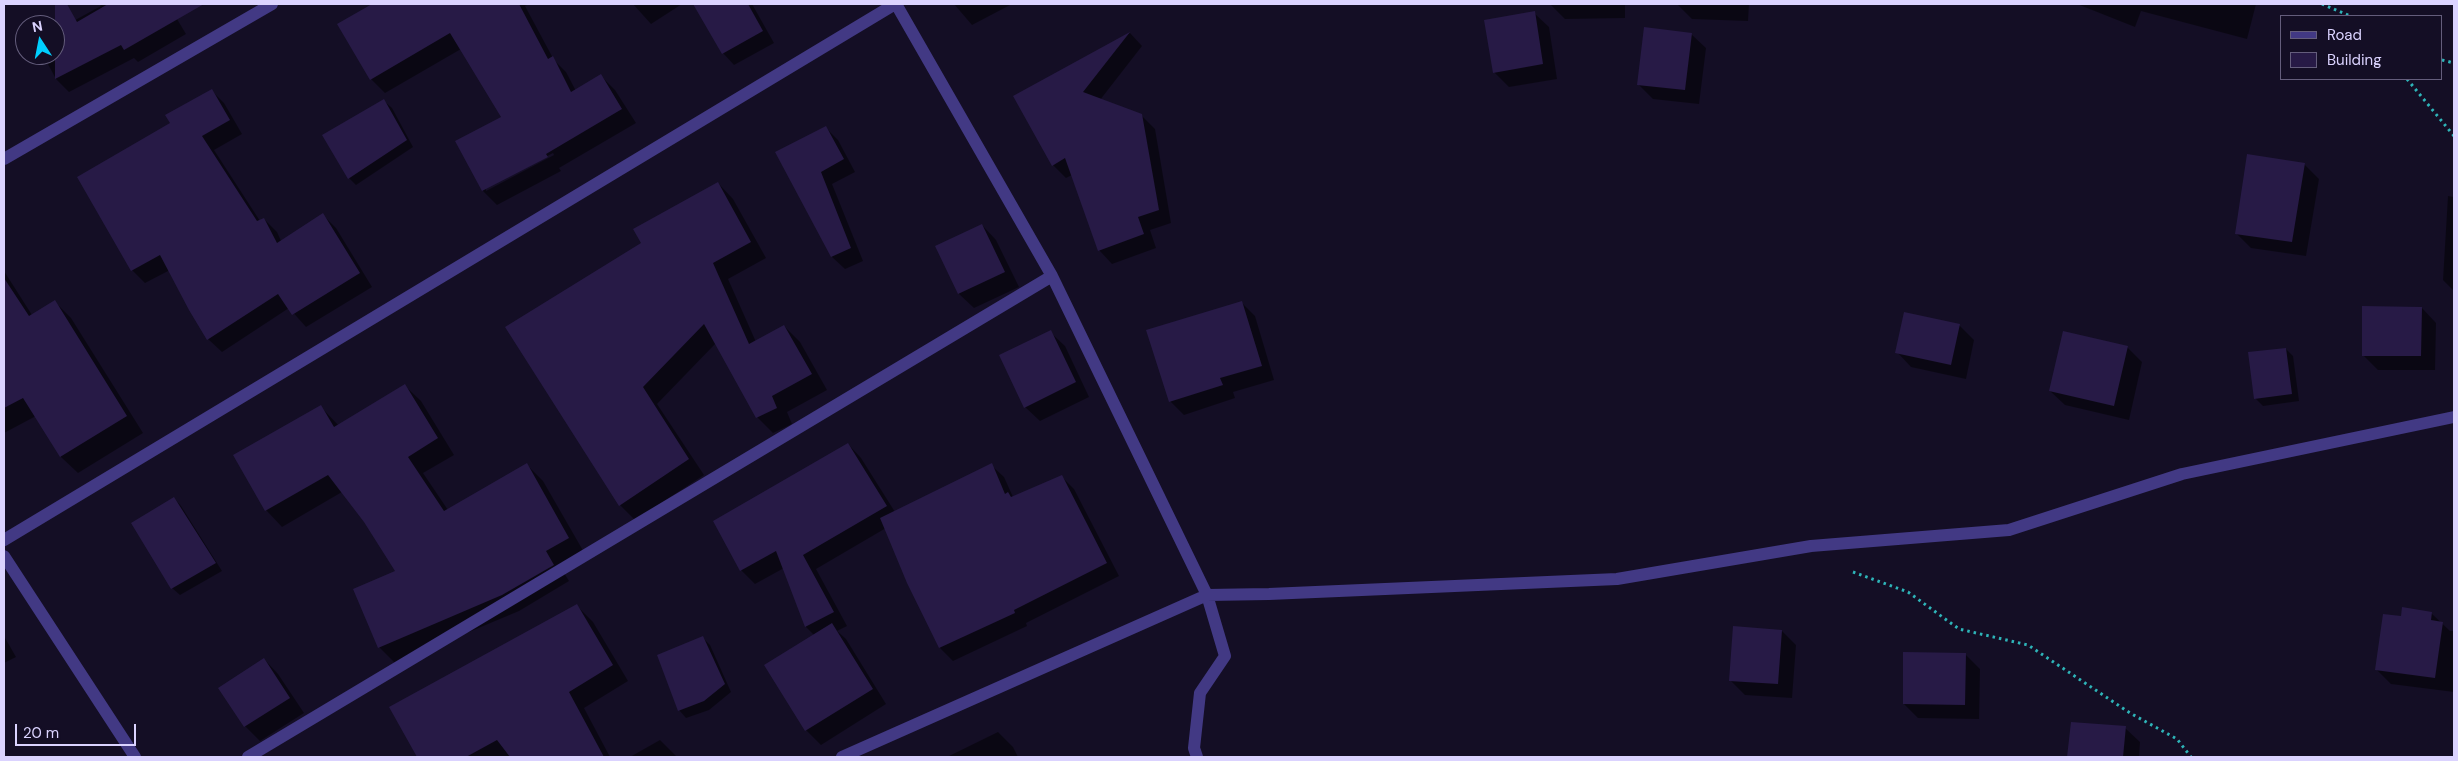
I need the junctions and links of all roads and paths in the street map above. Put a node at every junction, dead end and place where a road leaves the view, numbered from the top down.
1 (272, 4) edge
2 (895, 4) edge
3 (2322, 4) edge
4 (2348, 15) edge
5 (2408, 80) edge
6 (2454, 136) edge
7 (4, 160) edge
8 (1052, 276) junction
9 (2454, 417) edge
10 (4, 540) edge
11 (1811, 546) junction
12 (4, 556) edge
13 (1207, 595) junction
14 (135, 757) edge
15 (248, 757) edge
16 (842, 757) edge
17 (1197, 757) edge
18 (2191, 757) edge

1 - 7 street
2 - 8 street
2 - 10 street
3 - 4 path
5 - 6 path
8 - 13 street
8 - 15 street
9 - 11 street
11 - 13 street
11 - 18 path
12 - 14 street
13 - 16 street
13 - 17 street

